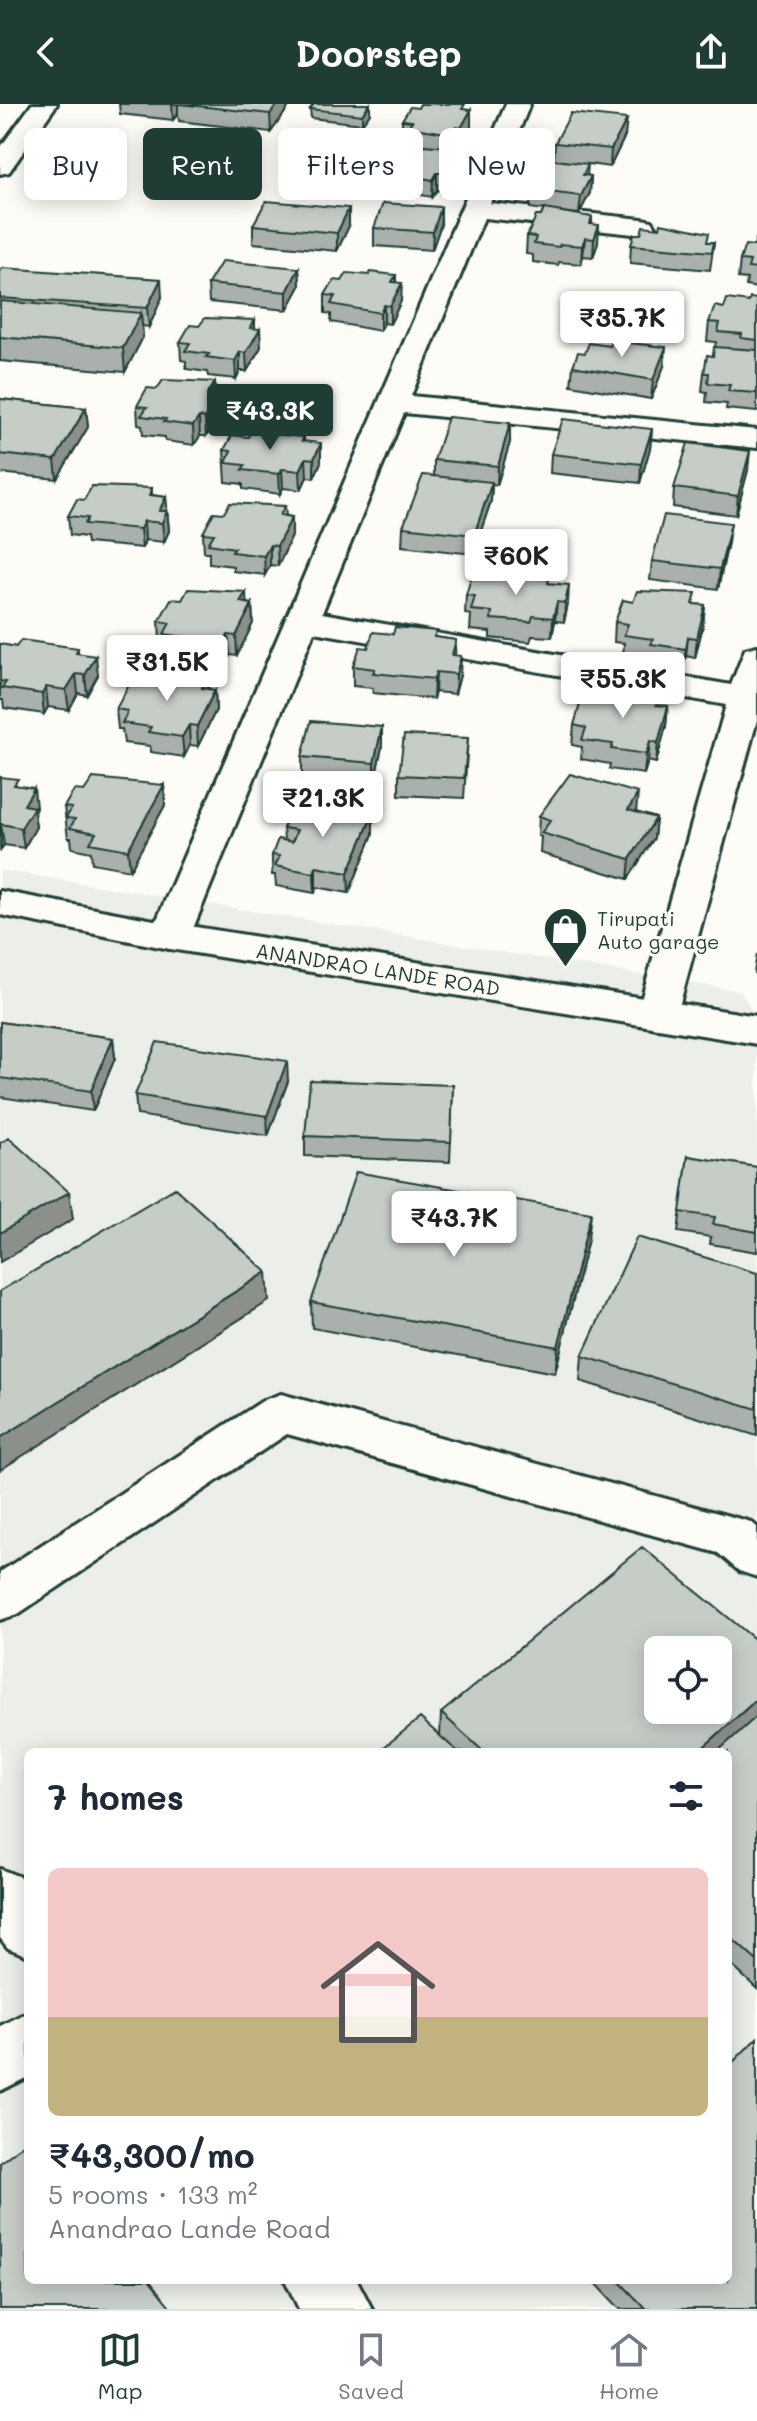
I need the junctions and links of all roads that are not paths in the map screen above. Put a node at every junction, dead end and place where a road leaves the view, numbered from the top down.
1 (45, 104) edge
2 (518, 104) edge
3 (0, 166) edge
4 (474, 209) junction
5 (642, 227) edge
6 (393, 403) junction
7 (757, 439) edge
8 (302, 620) junction
9 (757, 656) edge
10 (745, 698) junction
11 (0, 903) edge
12 (170, 936) junction
13 (657, 1014) junction
14 (757, 1030) edge
15 (757, 1556) edge
16 (0, 1599) edge
17 (0, 1895) edge
18 (24, 1924) edge
19 (24, 2043) edge
20 (0, 2062) edge
21 (319, 2284) edge
22 (340, 2309) edge

1 - 3 street
2 - 4 street
4 - 5 street
4 - 6 street
6 - 7 street
6 - 8 street
8 - 10 street
8 - 12 street
9 - 10 street
10 - 13 street
11 - 12 street, ANANDRAO LANDE ROAD
12 - 13 street, ANANDRAO LANDE ROAD
13 - 14 street, ANANDRAO LANDE ROAD
15 - 16 street
17 - 18 street
19 - 20 street
21 - 22 street

